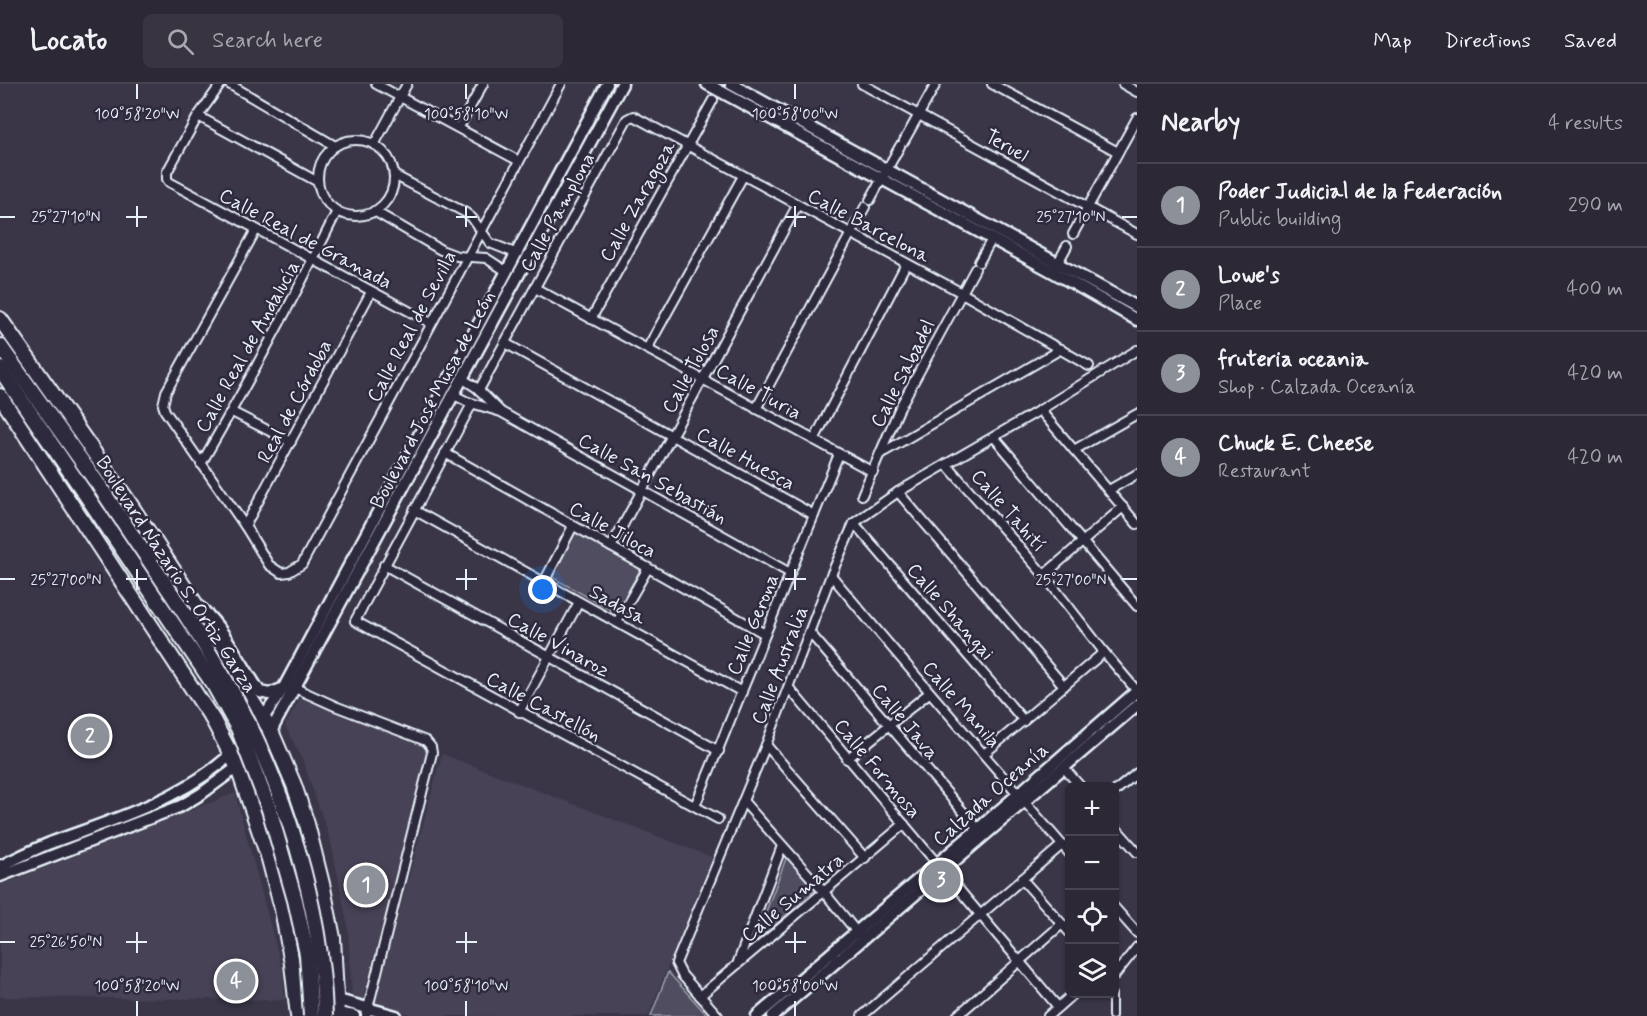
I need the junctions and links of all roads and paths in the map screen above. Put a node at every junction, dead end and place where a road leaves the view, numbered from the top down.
1 (221, 84) edge
2 (229, 84) edge
3 (376, 84) edge
4 (407, 84) edge
5 (483, 84) edge
6 (561, 84) edge
7 (607, 84) edge
8 (622, 84) edge
9 (707, 84) edge
10 (730, 84) edge
11 (862, 84) edge
12 (936, 84) edge
13 (992, 84) edge
14 (1123, 84) edge
15 (719, 92) edge
16 (1137, 92) edge
17 (400, 96) junction
18 (918, 115) junction
19 (198, 116) junction
20 (633, 116) joint
21 (1137, 118) edge
22 (459, 128) junction
23 (374, 145) junction
24 (687, 145) junction
25 (335, 146) junction
26 (1118, 152) junction
27 (519, 161) junction
28 (884, 174) junction
29 (394, 175) junction
30 (743, 176) junction
31 (318, 182) junction
32 (554, 182) junction
33 (566, 188) junction
34 (797, 206) junction
35 (1088, 208) junction
36 (337, 211) junction
37 (374, 211) junction
38 (256, 230) junction
39 (481, 233) junction
40 (851, 234) junction
41 (1073, 234) dead end
42 (1137, 234) edge
43 (992, 239) junction
44 (1067, 246) dead end
45 (515, 254) junction
46 (466, 257) junction
47 (314, 260) junction
48 (906, 264) junction
49 (1055, 268) junction
50 (506, 271) junction
51 (534, 288) junction
52 (371, 292) junction
53 (962, 293) junction
54 (1137, 307) edge
55 (0, 319) edge
56 (591, 319) junction
57 (1137, 320) edge
58 (431, 323) junction
59 (505, 343) junction
60 (0, 346) edge
61 (465, 346) junction
62 (647, 349) junction
63 (1060, 350) junction
64 (1137, 350) edge
65 (1089, 366) dead end
66 (0, 369) edge
67 (463, 379) junction
68 (703, 380) junction
69 (479, 390) junction
70 (454, 395) junction
71 (0, 396) edge
72 (472, 404) junction
73 (756, 409) junction
74 (1040, 410) junction
75 (232, 412) junction
76 (501, 412) junction
77 (1137, 414) edge
78 (672, 436) junction
79 (994, 437) junction
80 (814, 440) junction
81 (85, 442) junction
82 (291, 442) junction
83 (1074, 450) junction
84 (445, 453) junction
85 (839, 454) junction
86 (880, 454) junction
87 (66, 464) junction
88 (201, 464) junction
89 (946, 464) junction
90 (873, 472) junction
91 (1137, 474) edge
92 (97, 483) junction
93 (1109, 490) junction
94 (642, 491) junction
95 (898, 492) junction
96 (862, 495) dead end
97 (1123, 507) junction
98 (414, 510) junction
99 (814, 515) junction
100 (84, 523) junction
101 (854, 523) junction
102 (1137, 524) edge
103 (246, 526) junction
104 (573, 526) junction
105 (1083, 542) junction
106 (611, 547) junction
107 (384, 565) junction
108 (648, 568) junction
109 (790, 573) junction
110 (831, 575) junction
111 (1044, 575) junction
112 (544, 582) junction
113 (579, 602) junction
114 (196, 605) junction
115 (1137, 606) edge
116 (617, 622) junction
117 (810, 633) junction
118 (765, 634) junction
119 (1104, 652) junction
120 (549, 657) junction
121 (1064, 686) junction
122 (243, 687) junction
123 (295, 688) junction
124 (789, 688) junction
125 (283, 689) junction
126 (1137, 691) edge
127 (742, 692) junction
128 (929, 693) junction
129 (1137, 705) edge
130 (519, 712) junction
131 (263, 717) junction
132 (213, 720) junction
133 (1024, 721) junction
134 (887, 725) junction
135 (272, 731) junction
136 (766, 746) junction
137 (719, 751) junction
138 (232, 754) junction
139 (984, 754) junction
140 (847, 759) junction
141 (238, 768) junction
142 (1064, 768) junction
143 (1137, 773) edge
144 (1076, 782) edge
145 (294, 785) junction
146 (1119, 788) edge
147 (245, 790) junction
148 (1021, 798) junction
149 (743, 801) junction
150 (695, 806) junction
151 (127, 814) junction
152 (159, 815) junction
153 (718, 819) dead end
154 (904, 824) junction
155 (978, 829) junction
156 (1119, 832) edge
157 (1062, 845) junction
158 (782, 846) junction
159 (1065, 848) edge
160 (1137, 852) edge
161 (865, 858) junction
162 (0, 866) edge
163 (940, 868) junction
164 (0, 876) edge
165 (1022, 879) junction
166 (824, 892) junction
167 (1119, 913) edge
168 (980, 915) junction
169 (1062, 924) junction
170 (1065, 927) edge
171 (1137, 933) edge
172 (859, 935) junction
173 (1137, 946) edge
174 (1019, 961) junction
175 (737, 964) junction
176 (1119, 969) edge
177 (700, 996) junction
178 (1068, 998) edge
179 (1112, 998) edge
180 (1058, 1007) junction
181 (334, 1011) edge
182 (366, 1013) edge
183 (297, 1016) edge
184 (311, 1016) edge
185 (354, 1016) edge
186 (396, 1016) edge
187 (718, 1016) edge
188 (757, 1016) edge
189 (773, 1016) edge
190 (862, 1016) edge
191 (957, 1016) edge
192 (1048, 1016) edge
193 (1112, 1016) edge

1 - 19 street
2 - 25 street
3 - 17 street
4 - 17 street
5 - 22 street
6 - 27 street, Calle Real de Sevilla
7 - 32 main road, Boulevard José Musa de León
8 - 33 main road, Boulevard José Musa de León
9 - 15 main road
10 - 28 main road
11 - 18 street, Teruel
12 - 18 street
13 - 26 street
14 - 16 street
15 - 24 street, Calle Zaragoza
15 - 28 main road
17 - 22 street
17 - 23 street
18 - 28 street
18 - 35 street, Teruel
19 - 31 street
19 - 38 street, Calle Real de Granada
20 - 24 street, Calle Barcelona
20 - 51 street, Calle Pamplona
21 - 26 street
22 - 27 street
23 - 25 street
23 - 29 street
24 - 30 street, Calle Barcelona
24 - 56 street, Calle Zaragoza
25 - 31 street
26 - 35 street
27 - 39 street, Calle Real de Sevilla
28 - 40 street
28 - 43 main road
28 - 49 main road
29 - 37 street
29 - 39 street
30 - 34 street, Calle Barcelona
30 - 62 street
31 - 36 street
32 - 33 main road
32 - 45 main road, Boulevard José Musa de León
33 - 67 main road, Boulevard José Musa de León
34 - 40 street, Calle Barcelona
34 - 68 street, Calle Tolosa
35 - 41 street
35 - 42 street, Teruel
36 - 37 street
36 - 47 street, Calle Real de Andalucía
37 - 46 street
38 - 47 street, Calle Real de Granada
38 - 88 street
39 - 45 street
39 - 46 street, Calle Real de Sevilla
40 - 48 street, Calle Barcelona
40 - 73 street
43 - 49 main road
43 - 53 street, Calle Sabadel
44 - 49 street
45 - 50 main road, Boulevard José Musa de León
46 - 50 street
46 - 58 street, Calle Real de Sevilla
47 - 52 street, Calle Real de Granada
47 - 75 street, Calle Real de Andalucía
48 - 53 street, Calle Barcelona
48 - 80 street
49 - 54 main road
49 - 57 main road
50 - 61 main road, Boulevard José Musa de León
51 - 56 street, Calle Turia
51 - 59 street, Calle Pamplona
52 - 58 street, Calle Real de Granada
52 - 82 street, Real de Córdoba
53 - 63 street, Calle Barcelona
53 - 86 street, Calle Sabadel
55 - 81 highway
56 - 62 street, Calle Turia
58 - 103 street, Calle Real de Sevilla
59 - 69 street, Calle Pamplona
59 - 78 street, Calle Huesca
60 - 92 highway, Boulevard Nazario S. Ortiz Garza
61 - 70 main road
61 - 125 main road, Boulevard José Musa de León
62 - 68 street, Calle Turia
63 - 65 street, Calle Barcelona
63 - 86 street
64 - 74 street
66 - 87 highway, Boulevard Nazario S. Ortiz Garza
67 - 69 street, Calle San Sebastián
67 - 70 main road, Boulevard José Musa de León
68 - 73 street, Calle Turia
68 - 78 street, Calle Tolosa
69 - 76 street, Calle San Sebastián
70 - 72 street, Calle San Sebastián
70 - 123 main road, Boulevard José Musa de León
71 - 100 highway
72 - 76 street, Calle San Sebastián
72 - 84 street
73 - 80 street, Calle Turia
74 - 79 street
74 - 83 street
75 - 82 street
75 - 88 street, Calle Real de Andalucía
76 - 94 street, Calle San Sebastián
77 - 83 street
78 - 94 street, Calle Tolosa
78 - 99 street, Calle Huesca
79 - 89 street
79 - 105 street
80 - 85 street, Calle Turia
81 - 92 highway
81 - 114 highway
82 - 103 street, Real de Córdoba
83 - 93 street
84 - 98 street
84 - 104 street, Calle Jiloca
85 - 90 street, Calle Turia
85 - 99 street, Calle Gerona
86 - 90 street, Calle Sabadel
87 - 100 highway
87 - 184 highway, Boulevard Nazario S. Ortiz Garza, bridge
88 - 103 street
89 - 95 street
89 - 111 street, Calle Tahití
90 - 96 street, Calle Sabadel
91 - 93 street
92 - 181 highway, Boulevard Nazario S. Ortiz Garza, bridge
93 - 97 street
94 - 106 street, Calle Tolosa
94 - 109 street, Calle San Sebastián
95 - 101 street
95 - 121 street
97 - 102 street
97 - 105 street
98 - 107 street
98 - 112 street, Sadasa
99 - 109 street, Calle Gerona
100 - 132 highway
101 - 110 street, Calle Australia
101 - 133 street, Calle Shangai
104 - 106 street, Calle Jiloca
104 - 112 street
105 - 111 street
105 - 115 street
106 - 108 street, Calle Jiloca
107 - 120 street, Calle Vinaroz
107 - 130 street, Calle Castellón
108 - 116 street
108 - 118 street, Calle Jiloca
109 - 118 street, Calle Gerona
110 - 117 street, Calle Australia
110 - 128 street, Calle Manila
111 - 119 street, Calle Tahití
112 - 113 street, Sadasa
113 - 116 street, Sadasa
113 - 120 street
114 - 122 highway
114 - 125 main road
116 - 127 street, Sadasa
117 - 124 street, Calle Australia
117 - 134 street, Calle Java
118 - 127 street, Calle Gerona
119 - 121 street
119 - 126 street, Calle Tahití
120 - 130 street
120 - 137 street, Calle Vinaroz
121 - 133 street
122 - 131 highway
122 - 132 highway
123 - 135 main road, Boulevard José Musa de León
123 - 182 street
124 - 136 street, Calle Australia
124 - 140 street, Calle Formosa
125 - 131 main road, Boulevard José Musa de León
126 - 148 main road, Calzada Oceanía
127 - 137 street, Calle Gerona
128 - 134 street
128 - 139 street, Calle Manila
129 - 142 main road, Calzada Oceanía
130 - 150 street, Calle Castellón
131 - 135 highway
131 - 138 main road, Boulevard José Musa de León
132 - 138 highway
133 - 139 street
134 - 140 street
134 - 155 street, Calle Java
135 - 141 main road, Boulevard José Musa de León
135 - 145 highway
136 - 149 street, Calle Australia
136 - 161 street
137 - 150 street, Calle Gerona
138 - 141 highway
138 - 151 main road, Boulevard José Musa de León
139 - 148 street, Calle Manila
140 - 154 street, Calle Formosa
141 - 147 highway
141 - 152 main road, Boulevard José Musa de León
142 - 144 street
142 - 148 main road, Calzada Oceanía
143 - 146 street
145 - 147 highway
145 - 181 highway
147 - 183 highway
148 - 155 main road, Calzada Oceanía
148 - 157 street, Calle Manila
148 - 163 main road, Calzada Oceanía
149 - 158 street
149 - 177 street, Calle Australia
150 - 153 street, Calle Castellón
151 - 152 main road
151 - 162 main road, Boulevard José Musa de León
152 - 164 main road, Boulevard José Musa de León
154 - 161 street, Calle Sumatra
154 - 163 street, Calle Formosa
155 - 163 main road, Calzada Oceanía
156 - 160 street
157 - 159 street, Calle Manila
157 - 165 street
158 - 166 street
158 - 175 street
161 - 166 street, Calle Sumatra
163 - 168 street, Calle Formosa
163 - 172 main road, Calzada Oceanía
165 - 168 street
165 - 169 street
166 - 172 street
166 - 175 street, Calle Sumatra
167 - 171 street
168 - 174 street, Calle Formosa
168 - 190 street
169 - 170 street
169 - 174 street
172 - 188 main road, Calzada Oceanía
172 - 189 main road, Calzada Oceanía
173 - 176 street
174 - 180 street, Calle Formosa
174 - 191 street
175 - 177 street, Calle Sumatra
177 - 187 street, Calle Australia
178 - 180 street
179 - 193 street
180 - 192 street
181 - 182 main road
181 - 185 main road
182 - 186 main road

